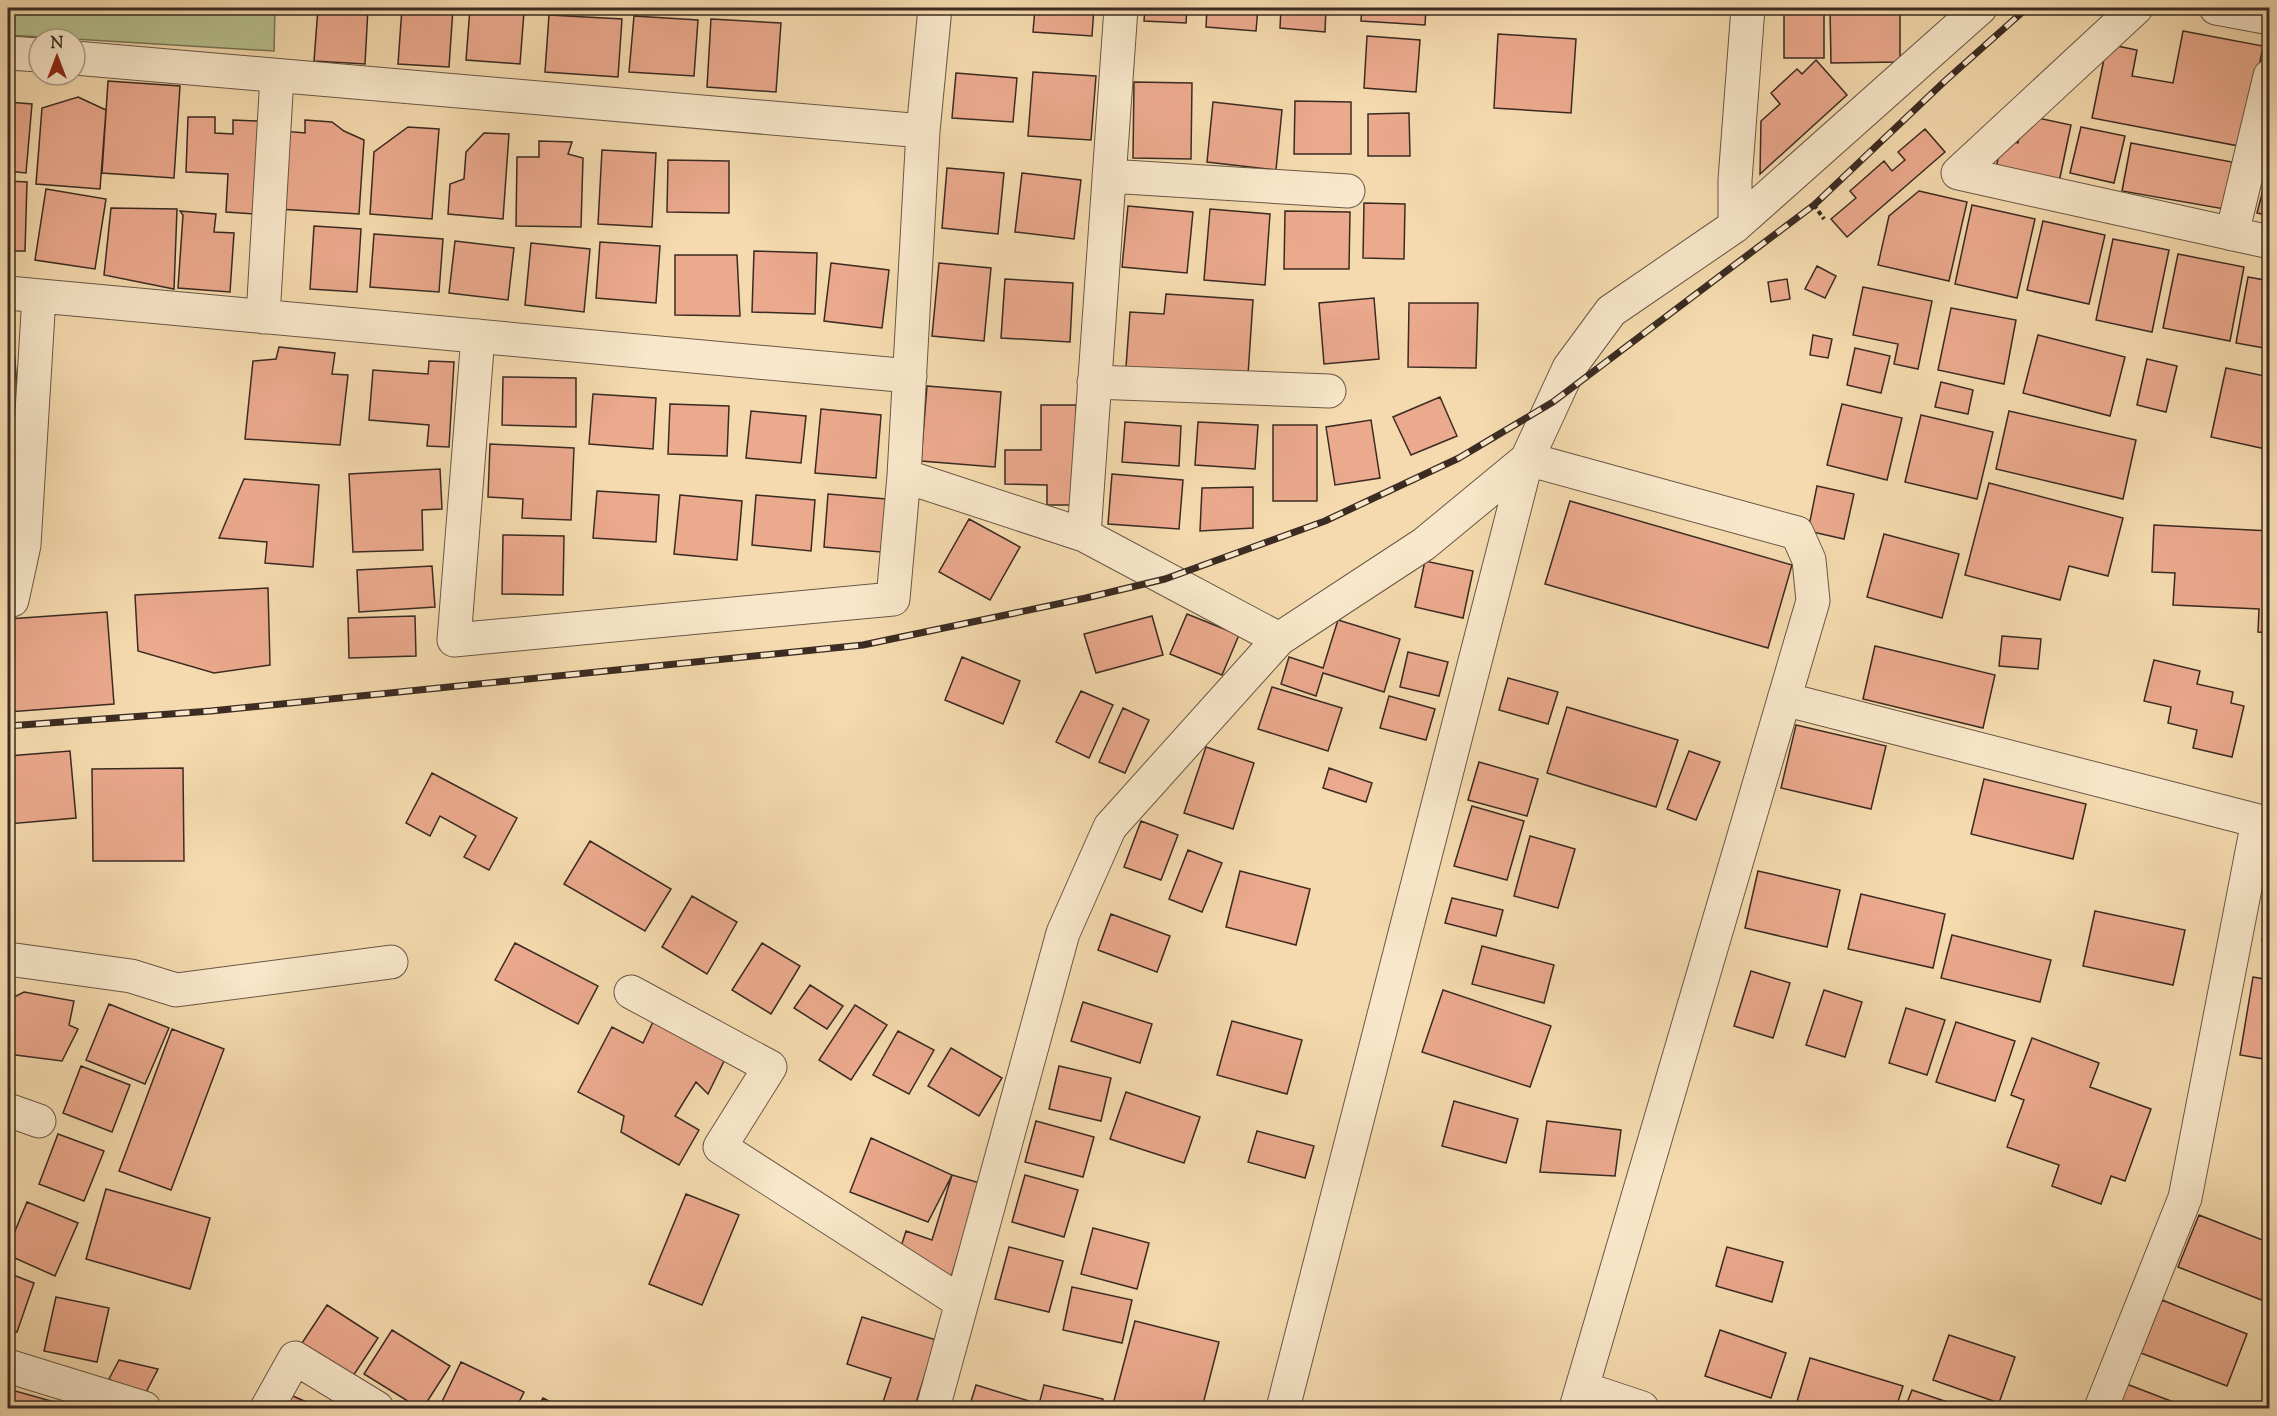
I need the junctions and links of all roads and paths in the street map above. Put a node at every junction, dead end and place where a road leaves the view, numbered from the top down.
1 (935, 8) edge
2 (1121, 8) edge
3 (1748, 8) edge
4 (1980, 8) edge
5 (2136, 8) edge
6 (2216, 8) edge
7 (2270, 18) edge
8 (8, 53) edge
9 (27, 54) edge
10 (87, 59) edge
11 (277, 76) junction
12 (2270, 76) edge
13 (923, 131) junction
14 (1109, 176) junction
15 (1348, 191) dead end
16 (1735, 226) junction
17 (2232, 234) junction
18 (2270, 242) edge
19 (23, 295) edge
20 (263, 317) junction
21 (478, 336) junction
22 (910, 376) junction
23 (1095, 382) junction
24 (1329, 391) dead end
25 (1527, 459) junction
26 (904, 476) junction
27 (1084, 535) junction
28 (8, 601) edge
29 (1278, 639) junction
30 (1784, 699) junction
31 (2264, 822) edge
32 (8, 959) edge
33 (391, 962) dead end
34 (632, 992) dead end
35 (8, 1110) edge
36 (39, 1121) dead end
37 (961, 1302) junction
38 (8, 1366) edge
39 (1579, 1398) edge
40 (144, 1408) edge
41 (267, 1408) edge
42 (377, 1408) edge
43 (933, 1408) edge
44 (1283, 1408) edge
45 (1642, 1408) edge
46 (2101, 1408) edge

1 - 13 street
2 - 14 street
3 - 16 street
4 - 16 street
5 - 17 street
6 - 7 street
8 - 9 street
10 - 11 street
11 - 13 street
11 - 20 street
12 - 17 street
13 - 22 street
14 - 15 street
14 - 23 street
16 - 25 street
17 - 18 street
19 - 20 street
19 - 28 street
20 - 21 street
21 - 22 street
21 - 26 street
22 - 26 street
23 - 24 street
23 - 27 street
25 - 29 street
25 - 30 street
25 - 44 street
26 - 27 street
27 - 29 street
29 - 37 street
30 - 31 street
30 - 39 street
31 - 46 street
32 - 33 street
34 - 37 street
35 - 36 street
37 - 43 street
38 - 40 street
39 - 45 street
41 - 42 street

